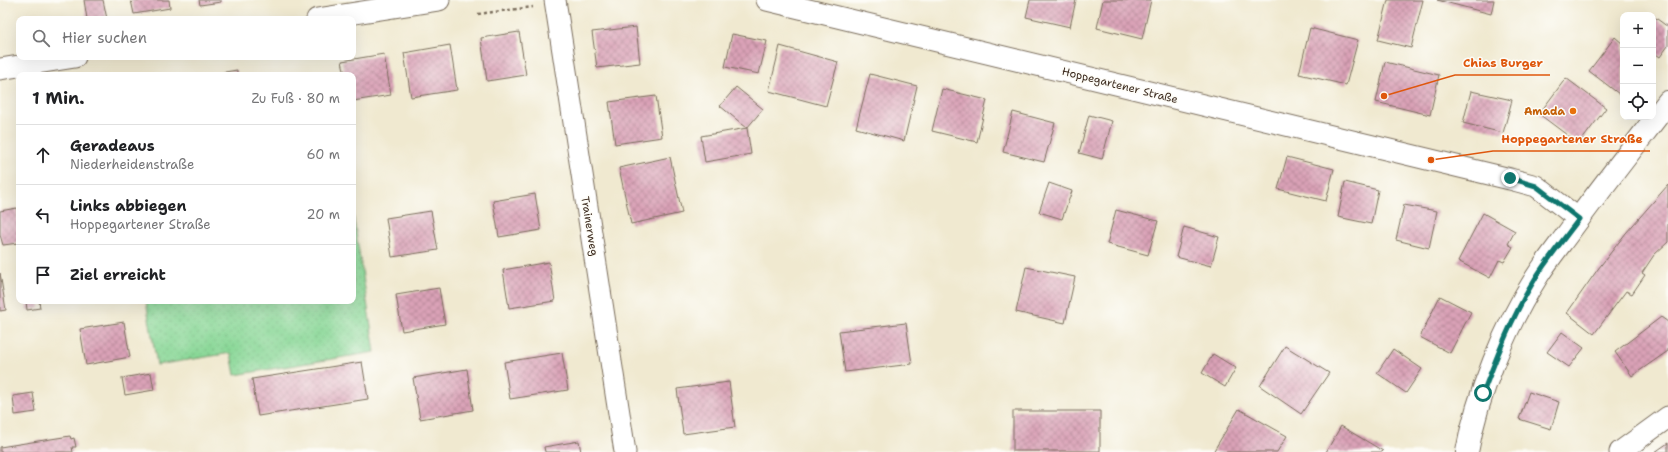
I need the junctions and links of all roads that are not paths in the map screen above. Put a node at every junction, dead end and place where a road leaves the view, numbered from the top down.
1 (438, 0) edge
2 (767, 0) edge
3 (555, 4) edge
4 (336, 16) edge
5 (56, 60) edge
6 (0, 69) edge
7 (1668, 102) edge
8 (1579, 219) junction
9 (1668, 417) edge
10 (625, 452) edge
11 (1467, 452) edge
12 (1620, 452) edge

1 - 4 street
2 - 8 street, Hoppegartener Straße
3 - 10 street, Trainerweg
5 - 6 street
7 - 8 street
8 - 11 street
9 - 12 street

